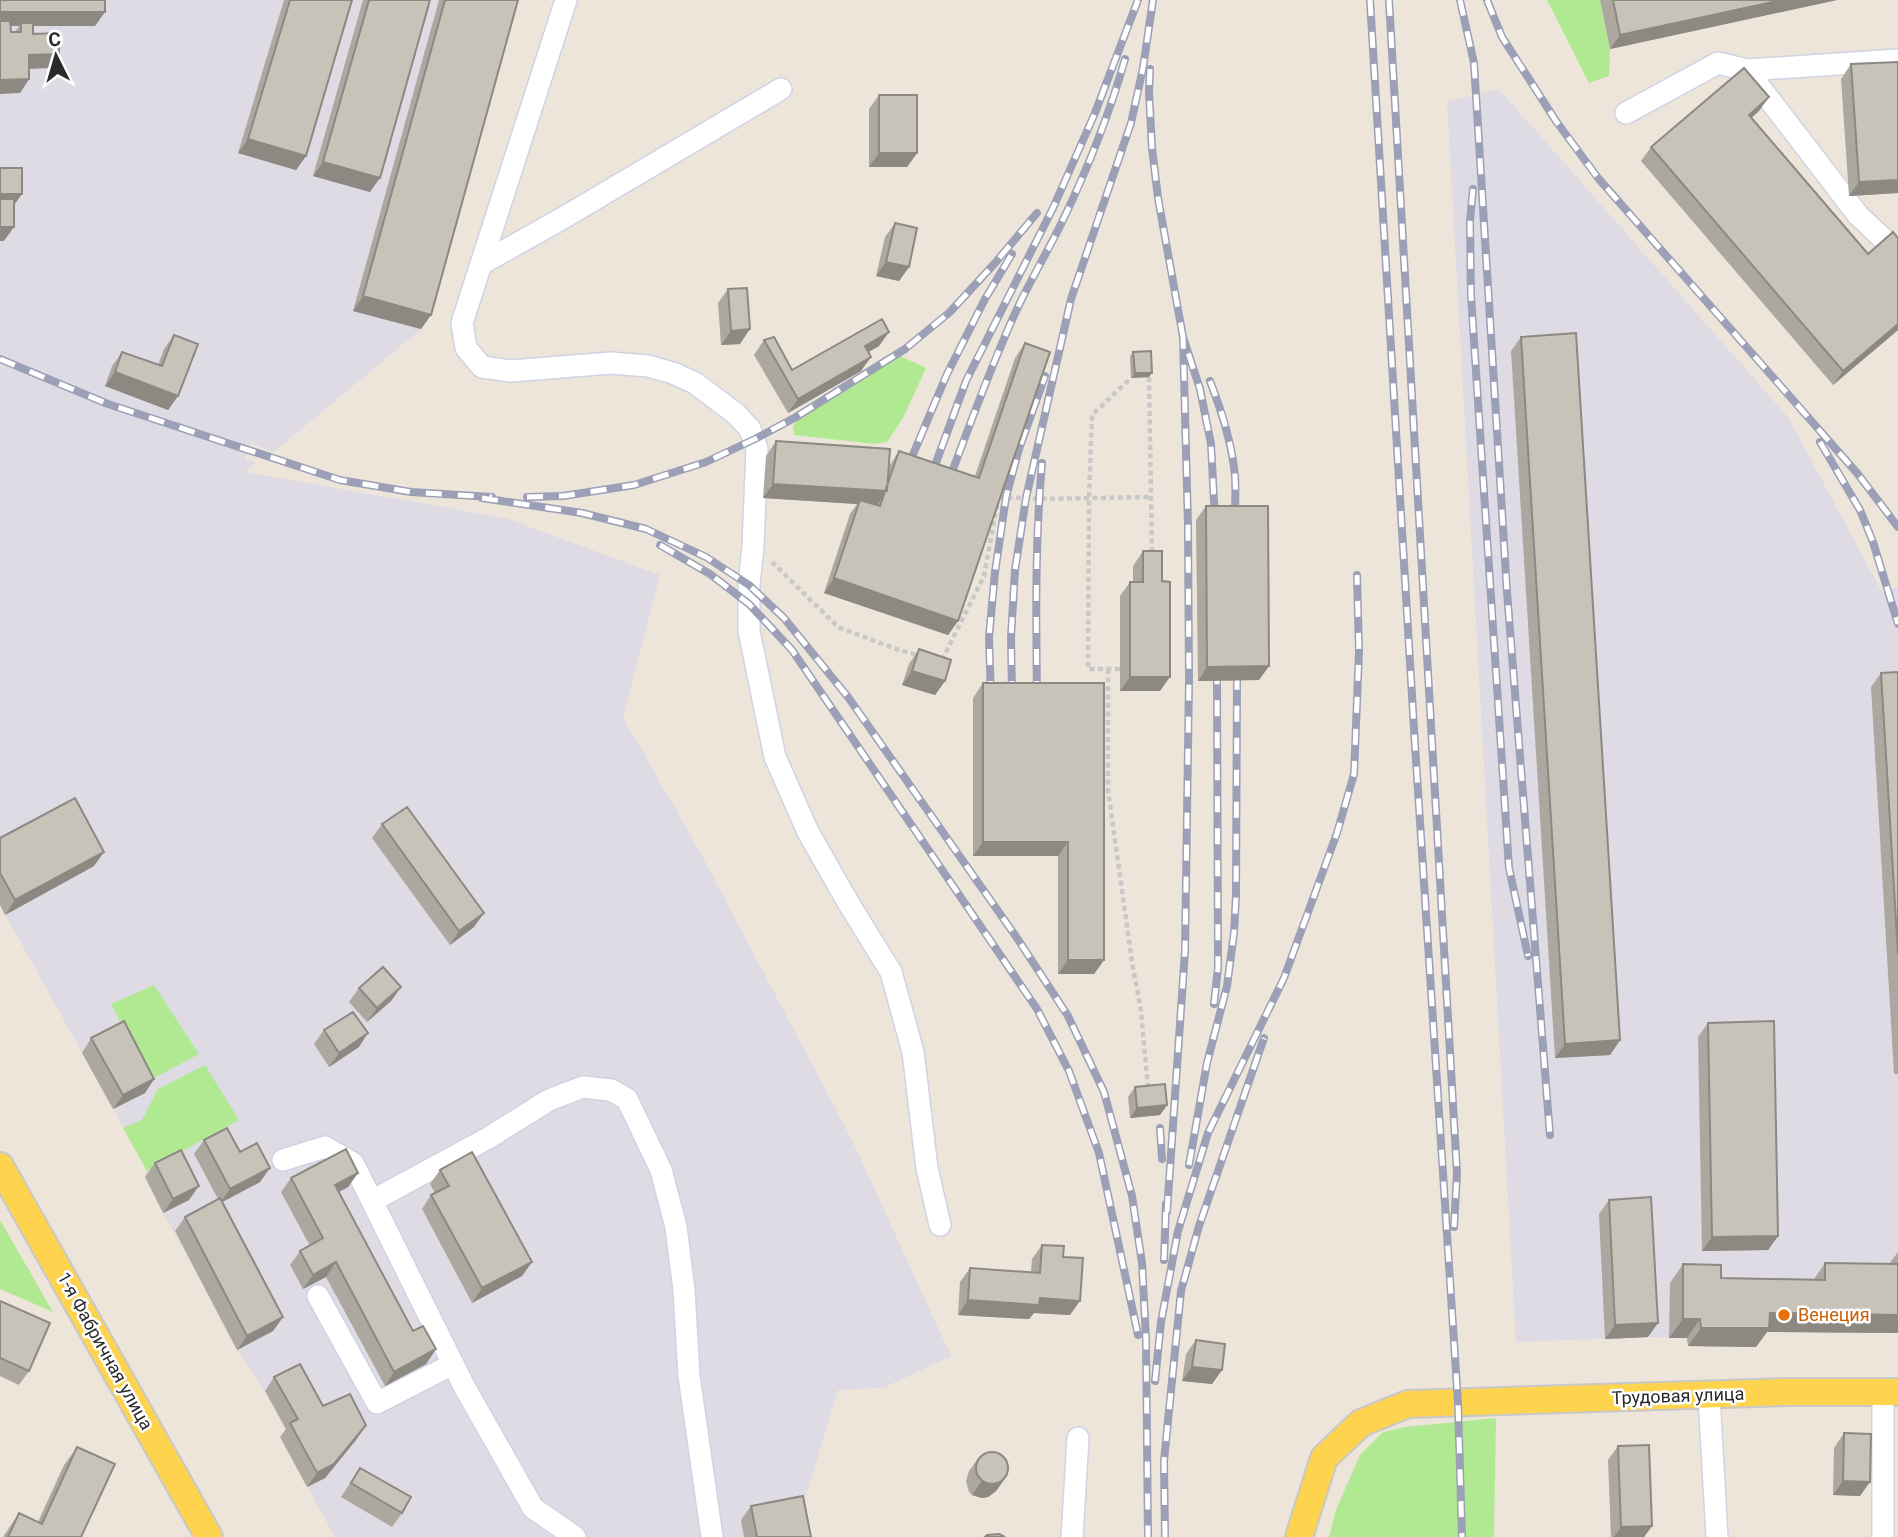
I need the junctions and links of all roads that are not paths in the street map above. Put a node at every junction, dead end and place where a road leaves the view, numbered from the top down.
1 (566, 0) edge
2 (1898, 60) edge
3 (1747, 69) junction
4 (781, 89) dead end
5 (1626, 113) dead end
6 (1898, 253) edge
7 (481, 264) junction
8 (283, 1160) dead end
9 (0, 1166) edge
10 (372, 1201) junction
11 (940, 1225) dead end
12 (318, 1296) dead end
13 (453, 1364) junction
14 (1891, 1392) edge
15 (1709, 1396) junction
16 (1078, 1438) dead end
17 (209, 1537) edge
18 (575, 1537) edge
19 (712, 1537) edge
20 (1072, 1537) edge
21 (1299, 1537) edge
22 (1717, 1537) edge
23 (1883, 1537) edge

1 - 7 street
2 - 3 street
3 - 5 street
3 - 6 street
4 - 7 street
7 - 11 street
8 - 10 street
9 - 17 main road, 1-я Фабричная улица
10 - 13 street
10 - 19 street
12 - 13 street
13 - 18 street
14 - 15 main road, Трудовая улица
14 - 23 street
15 - 21 main road, Трудовая улица
15 - 22 street
16 - 20 street

